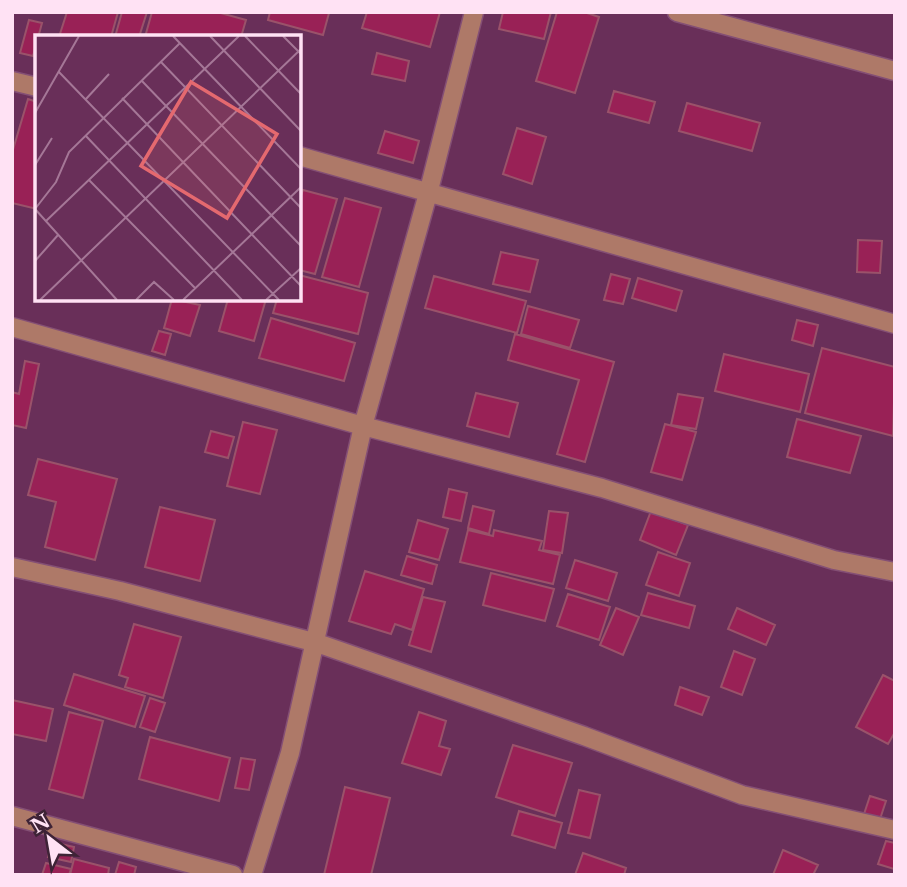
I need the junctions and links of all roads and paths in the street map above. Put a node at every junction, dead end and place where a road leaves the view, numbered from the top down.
1 (474, 12) edge
2 (677, 12) edge
3 (895, 71) edge
4 (12, 81) edge
5 (35, 87) edge
6 (301, 157) edge
7 (429, 190) junction
8 (895, 324) edge
9 (12, 327) edge
10 (363, 426) junction
11 (12, 567) edge
12 (895, 572) edge
13 (317, 643) junction
14 (12, 816) edge
15 (895, 830) edge
16 (233, 875) edge
17 (252, 875) edge

1 - 7 street
2 - 3 street
4 - 5 street
6 - 7 street
7 - 8 street
7 - 10 street
9 - 10 street
10 - 12 street
10 - 13 street
11 - 13 street
13 - 15 street
13 - 17 street
14 - 16 street

